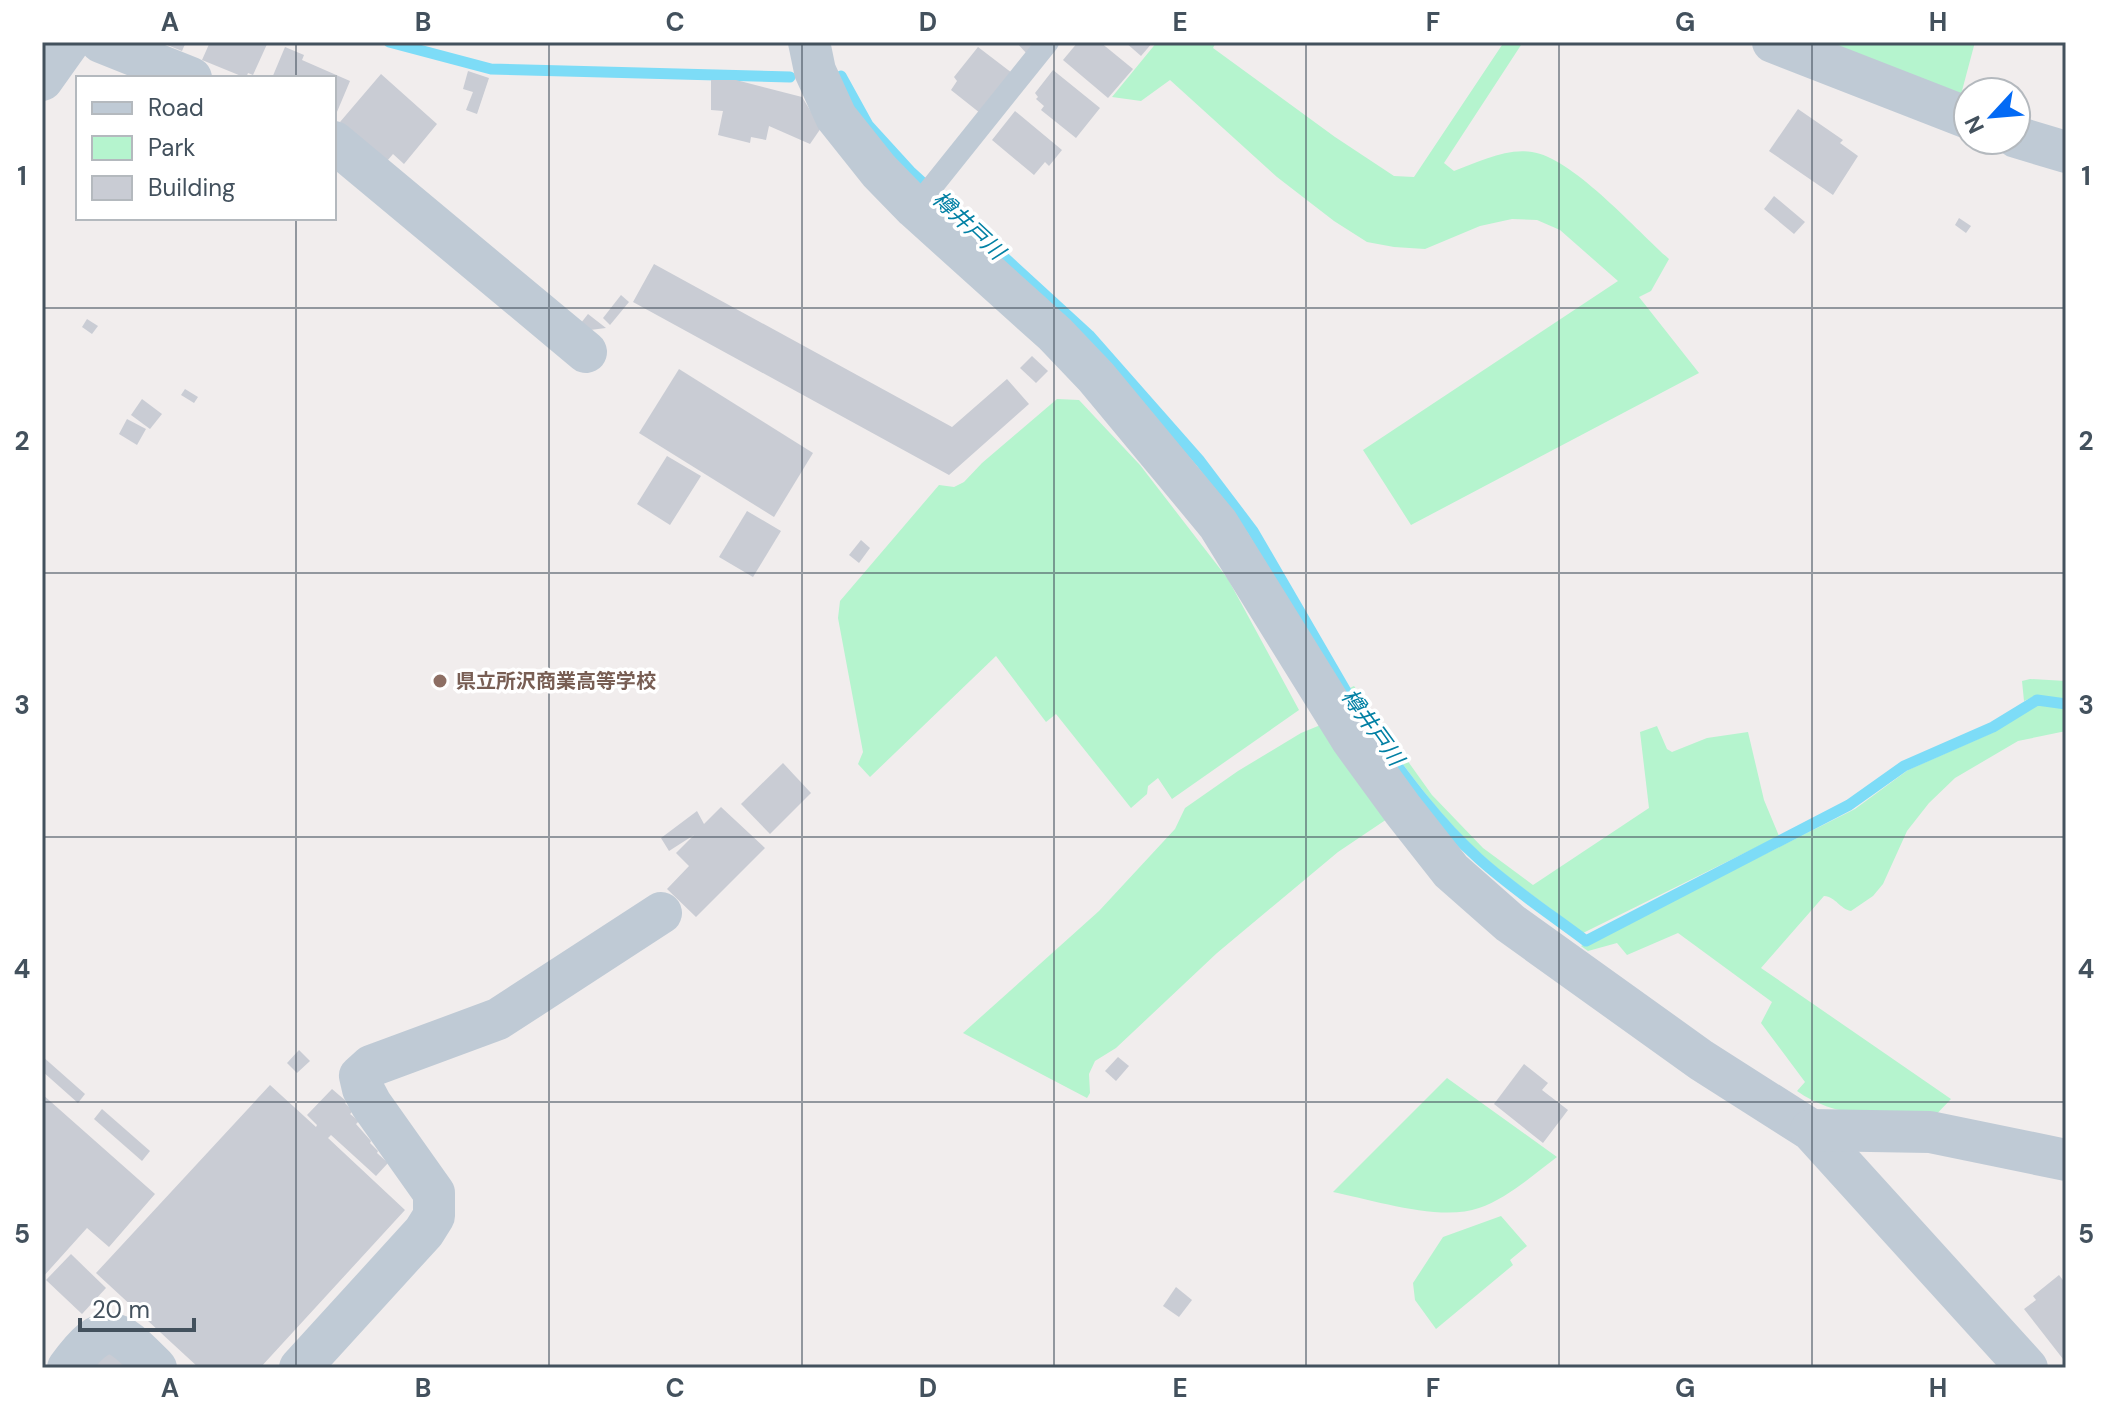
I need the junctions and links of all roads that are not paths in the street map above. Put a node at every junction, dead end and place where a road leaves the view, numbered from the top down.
1 (69, 42) edge
2 (101, 42) edge
3 (809, 42) edge
4 (1048, 42) edge
5 (1785, 44) edge
6 (186, 76) edge
7 (42, 80) edge
8 (1952, 112) edge
9 (2032, 142) edge
10 (336, 144) edge
11 (2066, 152) edge
12 (926, 194) junction
13 (586, 352) dead end
14 (661, 913) dead end
15 (1811, 1130) junction
16 (2066, 1160) edge
17 (68, 1368) edge
18 (156, 1368) edge
19 (300, 1368) edge
20 (2027, 1368) edge

1 - 7 street
2 - 6 street
3 - 12 street
4 - 12 lane
5 - 8 street
9 - 11 street
10 - 13 street
12 - 15 street
14 - 19 street
15 - 16 street
15 - 20 street
17 - 18 street

